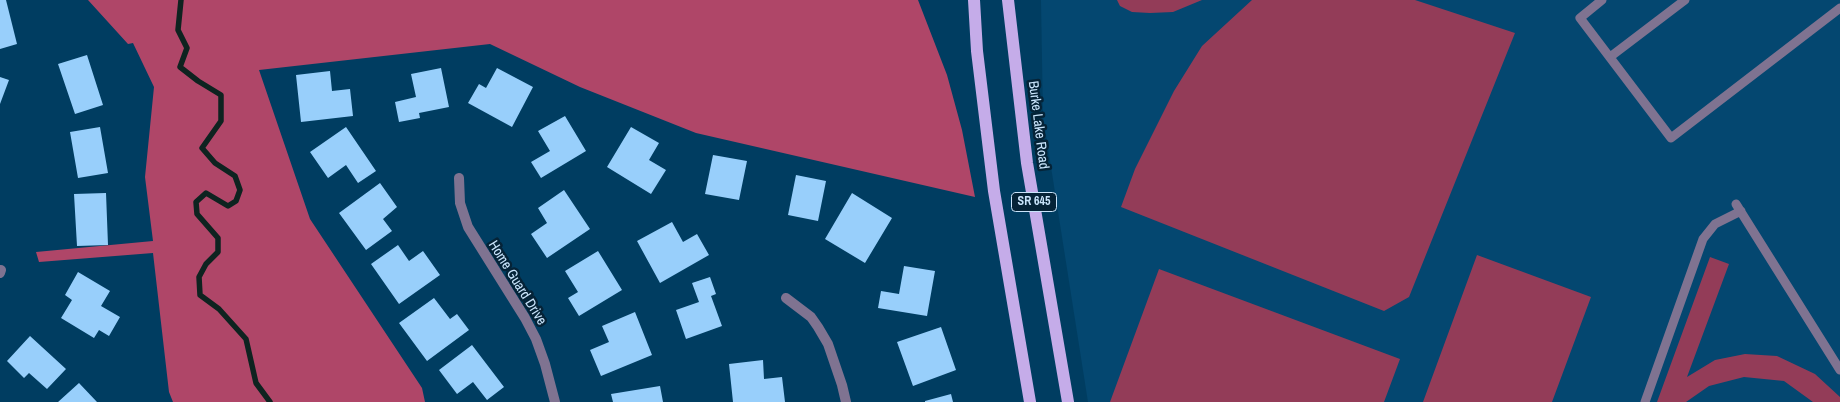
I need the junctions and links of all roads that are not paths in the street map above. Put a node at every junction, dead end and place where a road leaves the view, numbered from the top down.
1 (974, 0) edge
2 (1008, 0) edge
3 (1602, 0) edge
4 (1684, 0) edge
5 (1840, 8) edge
6 (1610, 58) junction
7 (459, 178) dead end
8 (786, 298) dead end
9 (1840, 370) edge
10 (555, 402) edge
11 (846, 402) edge
12 (1030, 402) edge
13 (1068, 402) edge
14 (1644, 402) edge

1 - 12 main road, SR 645
2 - 13 main road, Burke Lake Road / SR 645
3 - 6 lane
4 - 6 lane
5 - 6 lane
7 - 10 street, Home Guard Drive
8 - 11 street
9 - 14 lane

